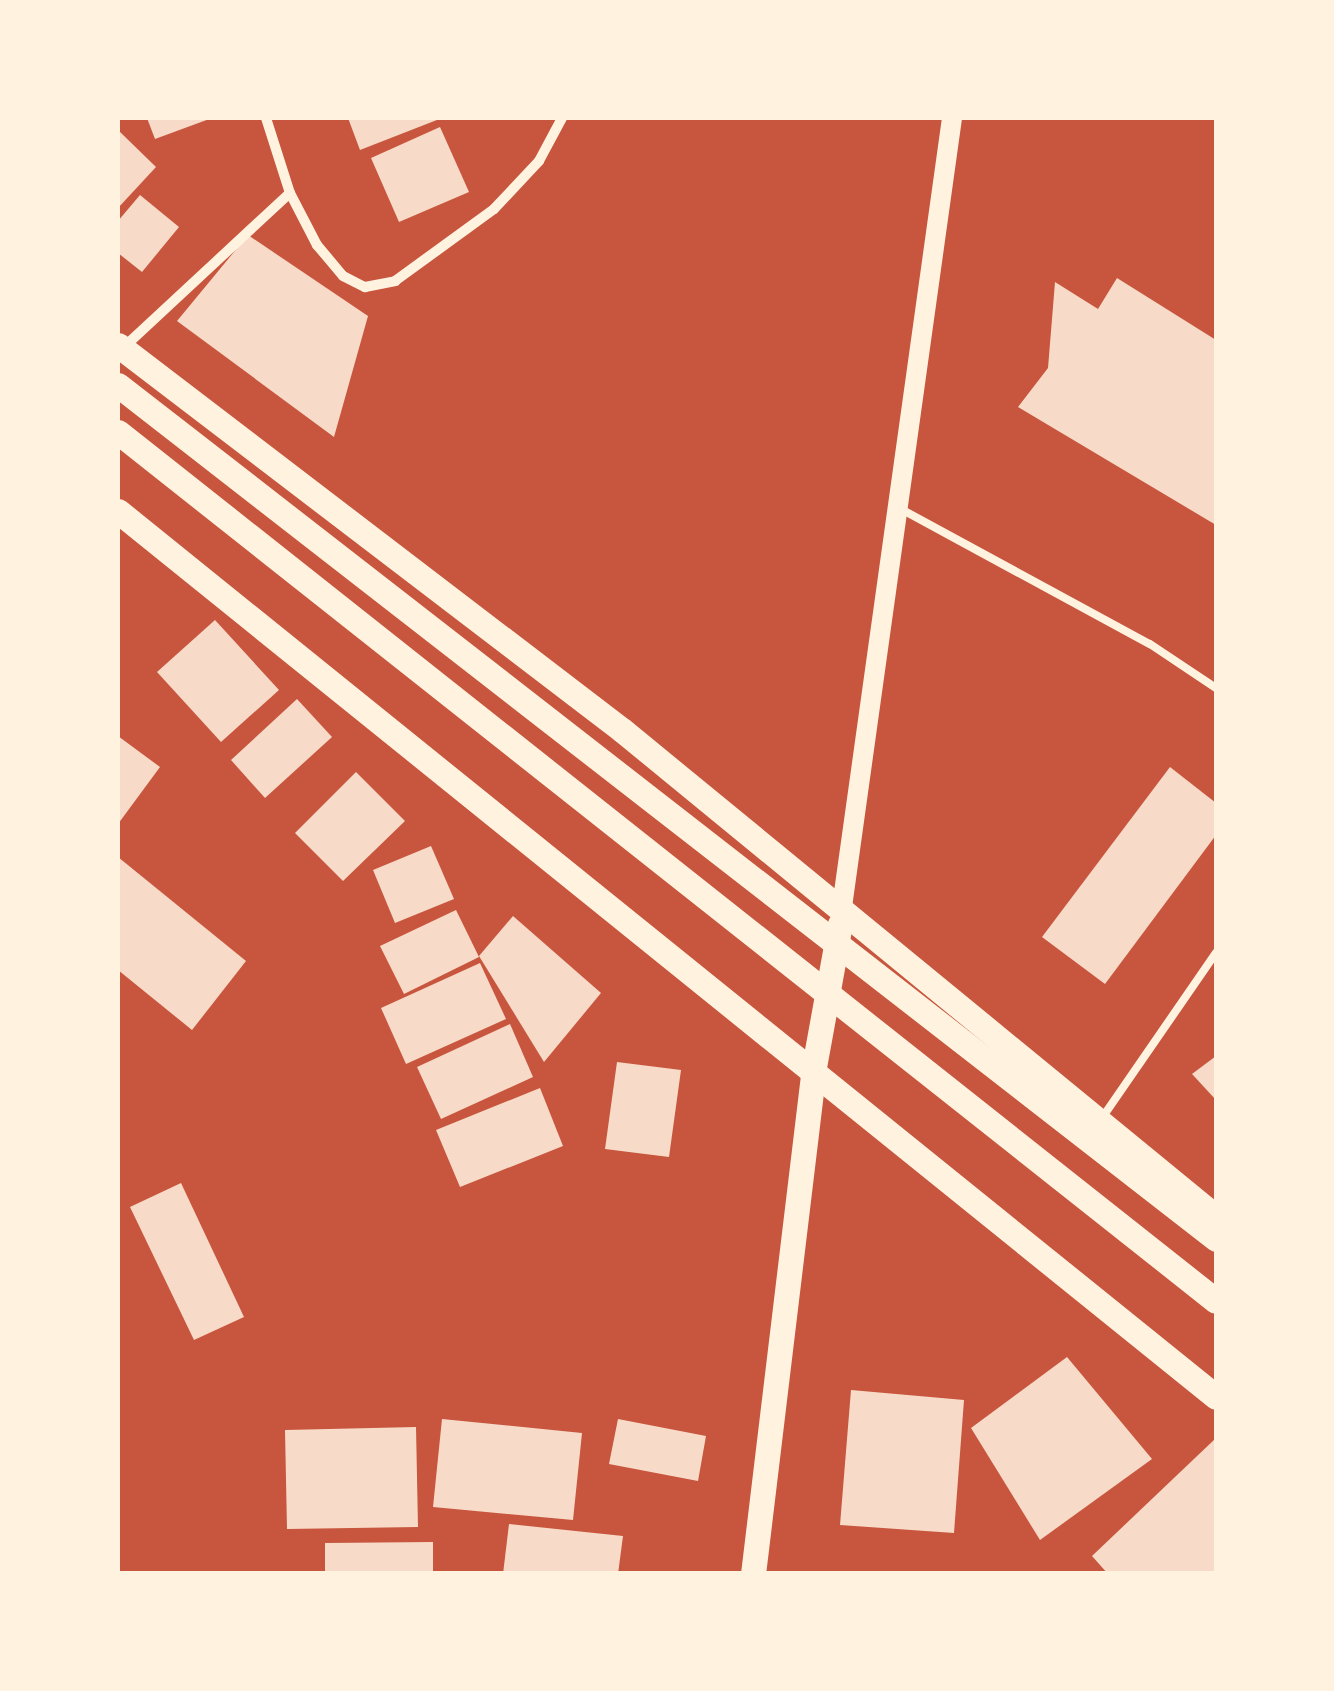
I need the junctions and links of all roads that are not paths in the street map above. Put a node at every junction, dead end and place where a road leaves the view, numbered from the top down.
1 (266, 118) edge
2 (562, 118) edge
3 (952, 118) edge
4 (290, 193) junction
5 (120, 347) edge
6 (118, 384) edge
7 (118, 432) edge
8 (895, 506) junction
9 (118, 511) edge
10 (1216, 688) edge
11 (841, 914) junction
12 (1216, 954) edge
13 (814, 1067) junction
14 (1101, 1119) junction
15 (1216, 1217) edge
16 (1216, 1239) edge
17 (1216, 1301) edge
18 (1216, 1398) edge
19 (753, 1574) edge

1 - 4 street
2 - 4 street
3 - 8 main road
4 - 5 street
5 - 11 main road
6 - 16 main road
7 - 17 main road
8 - 10 lane
8 - 11 main road
9 - 13 main road
11 - 13 main road
11 - 14 main road
12 - 14 lane
13 - 18 main road
13 - 19 main road
14 - 15 main road

